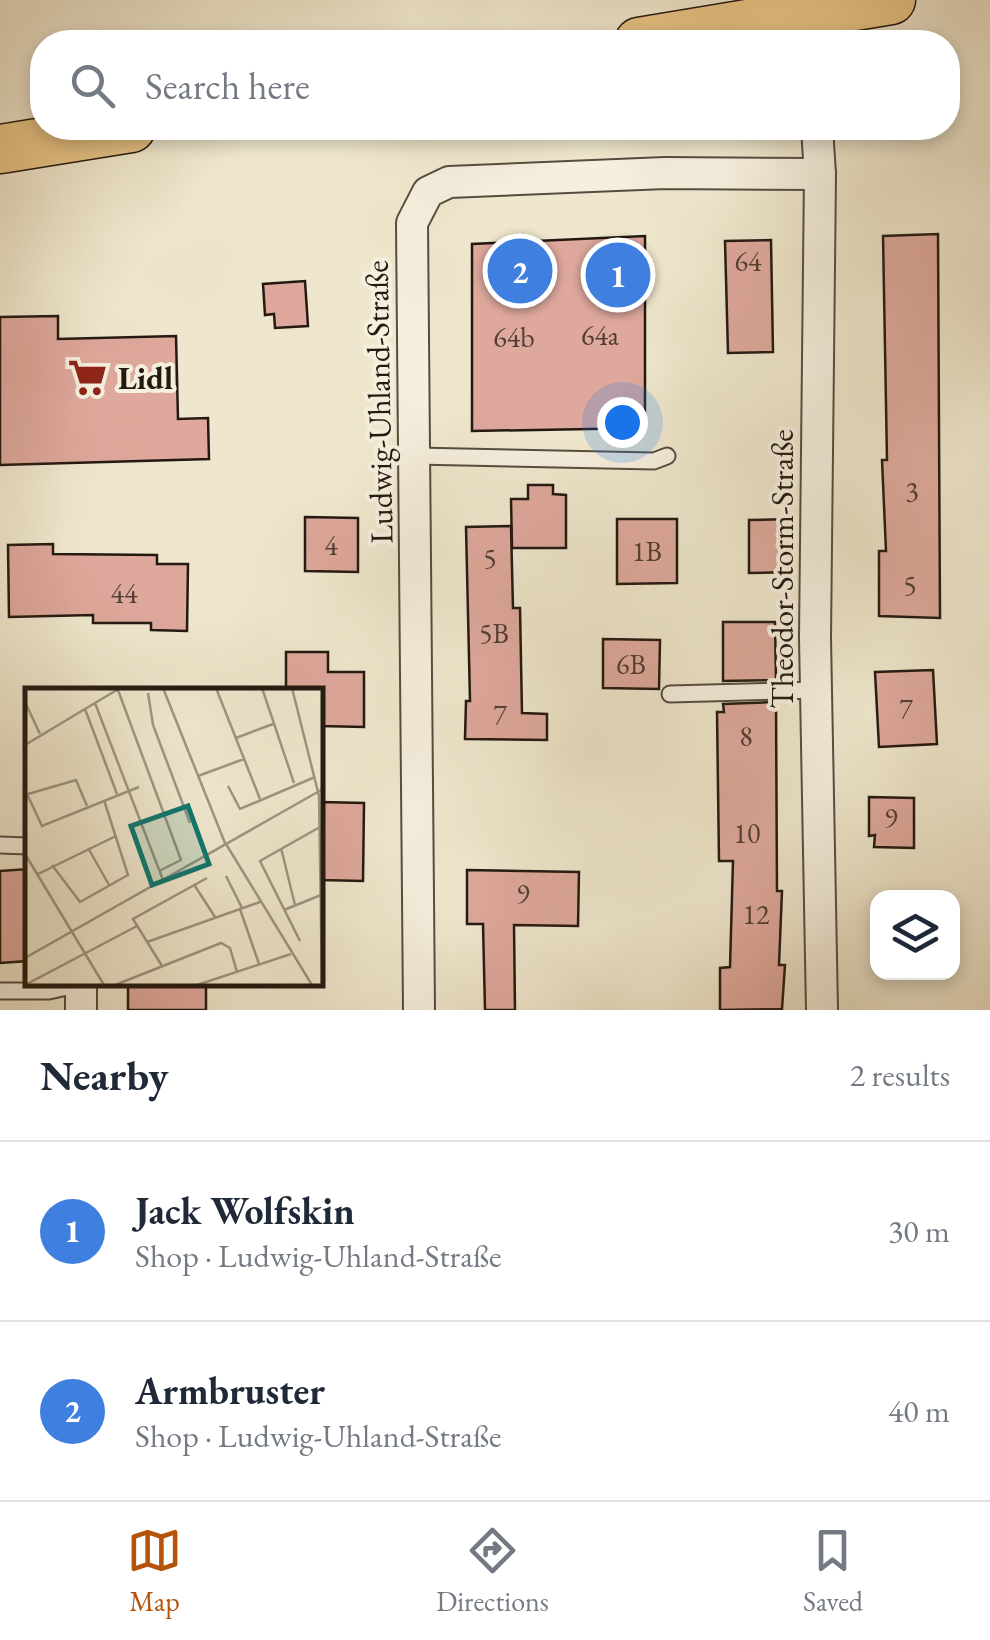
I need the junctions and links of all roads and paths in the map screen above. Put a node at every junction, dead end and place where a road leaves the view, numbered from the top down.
1 (891, 0) edge
2 (808, 28) edge
3 (60, 140) edge
4 (818, 140) edge
5 (0, 150) edge
6 (820, 174) junction
7 (414, 456) junction
8 (667, 456) dead end
9 (816, 690) junction
10 (670, 694) dead end
11 (0, 991) edge
12 (81, 992) edge
13 (419, 1010) edge
14 (822, 1010) edge

1 - 2 main road
3 - 5 main road
4 - 6 street, Theodor-Storm-Straße
6 - 7 street, Ludwig-Uhland-Straße
6 - 9 street, Theodor-Storm-Straße
7 - 8 lane
7 - 13 street, Ludwig-Uhland-Straße
9 - 10 lane
9 - 14 street, Theodor-Storm-Straße
11 - 12 lane

